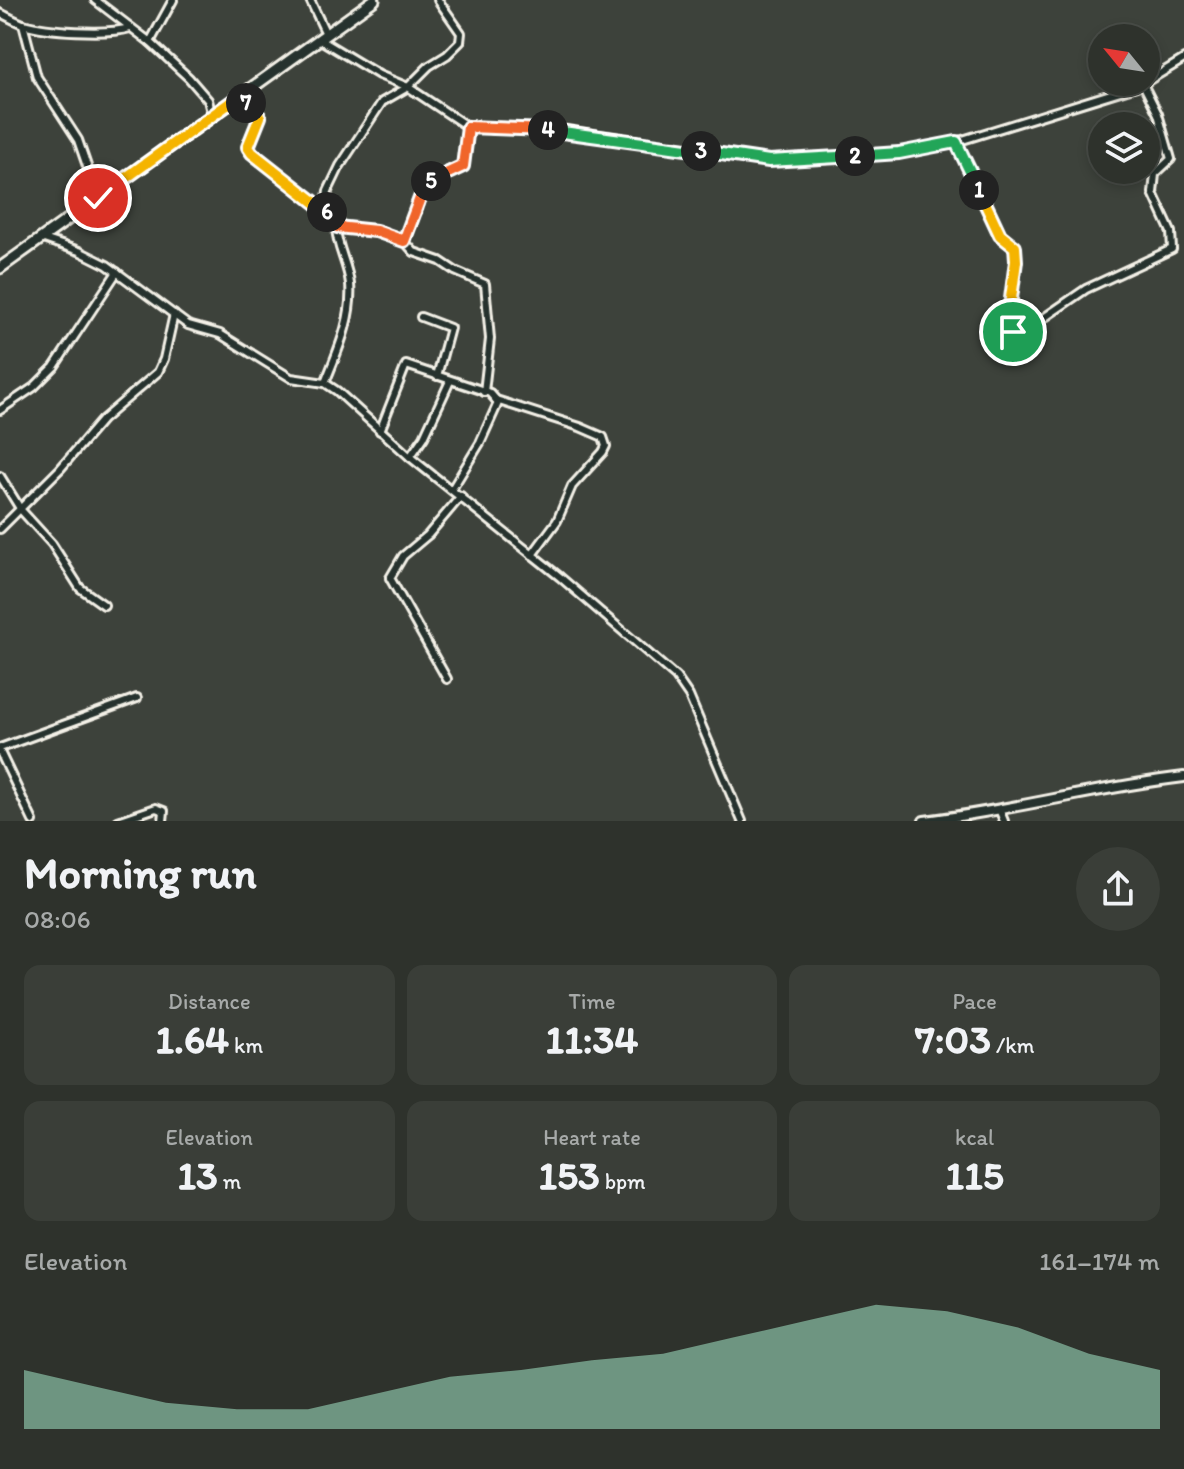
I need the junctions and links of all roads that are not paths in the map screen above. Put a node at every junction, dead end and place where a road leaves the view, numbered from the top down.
1 (95, 0) edge
2 (173, 0) edge
3 (310, 0) edge
4 (374, 0) edge
5 (438, 0) edge
6 (0, 13) edge
7 (23, 24) junction
8 (130, 28) junction
9 (323, 37) junction
10 (150, 42) junction
11 (1184, 59) edge
12 (1160, 74) edge
13 (408, 87) junction
14 (1104, 96) edge
15 (1149, 96) edge
16 (238, 97) junction
17 (212, 116) junction
18 (468, 127) junction
19 (956, 142) junction
20 (98, 198) junction
21 (325, 211) junction
22 (337, 227) junction
23 (41, 238) junction
24 (404, 241) junction
25 (0, 268) edge
26 (117, 272) junction
27 (174, 314) junction
28 (421, 317) dead end
29 (437, 376) junction
30 (450, 381) junction
31 (325, 383) junction
32 (484, 392) junction
33 (496, 400) junction
34 (0, 410) edge
35 (380, 431) junction
36 (410, 457) junction
37 (0, 476) edge
38 (452, 489) junction
39 (461, 496) junction
40 (21, 510) junction
41 (0, 529) edge
42 (532, 555) junction
43 (104, 605) dead end
44 (447, 679) dead end
45 (137, 698) dead end
46 (0, 750) edge
47 (1184, 777) edge
48 (999, 809) junction
49 (33, 821) edge
50 (118, 821) edge
51 (163, 821) edge
52 (742, 821) edge
53 (924, 821) edge
54 (1004, 821) edge

1 - 8 street
2 - 10 street
3 - 9 street
4 - 9 main road
5 - 13 street
6 - 7 street
7 - 8 street
7 - 20 street
8 - 10 street
9 - 13 street
9 - 16 main road
10 - 17 street
11 - 12 street
13 - 18 street
13 - 21 street
14 - 19 street
15 - 19 street
16 - 17 main road
16 - 21 street
17 - 20 main road
18 - 19 street
18 - 24 street
20 - 23 main road
21 - 22 street
22 - 24 street
22 - 31 street
23 - 25 main road
23 - 26 street
24 - 32 street
26 - 27 street
26 - 34 street
27 - 31 street
27 - 40 street
28 - 29 street
29 - 30 street
29 - 35 street
30 - 32 street
30 - 36 street
31 - 35 street
32 - 33 street
33 - 38 street
33 - 42 street
35 - 36 street
36 - 38 street
37 - 40 street
38 - 39 street
39 - 42 street
39 - 44 street
40 - 41 street
40 - 43 street
42 - 52 street
45 - 46 street
46 - 49 street
47 - 48 main road
48 - 53 main road
48 - 54 street
50 - 51 street

